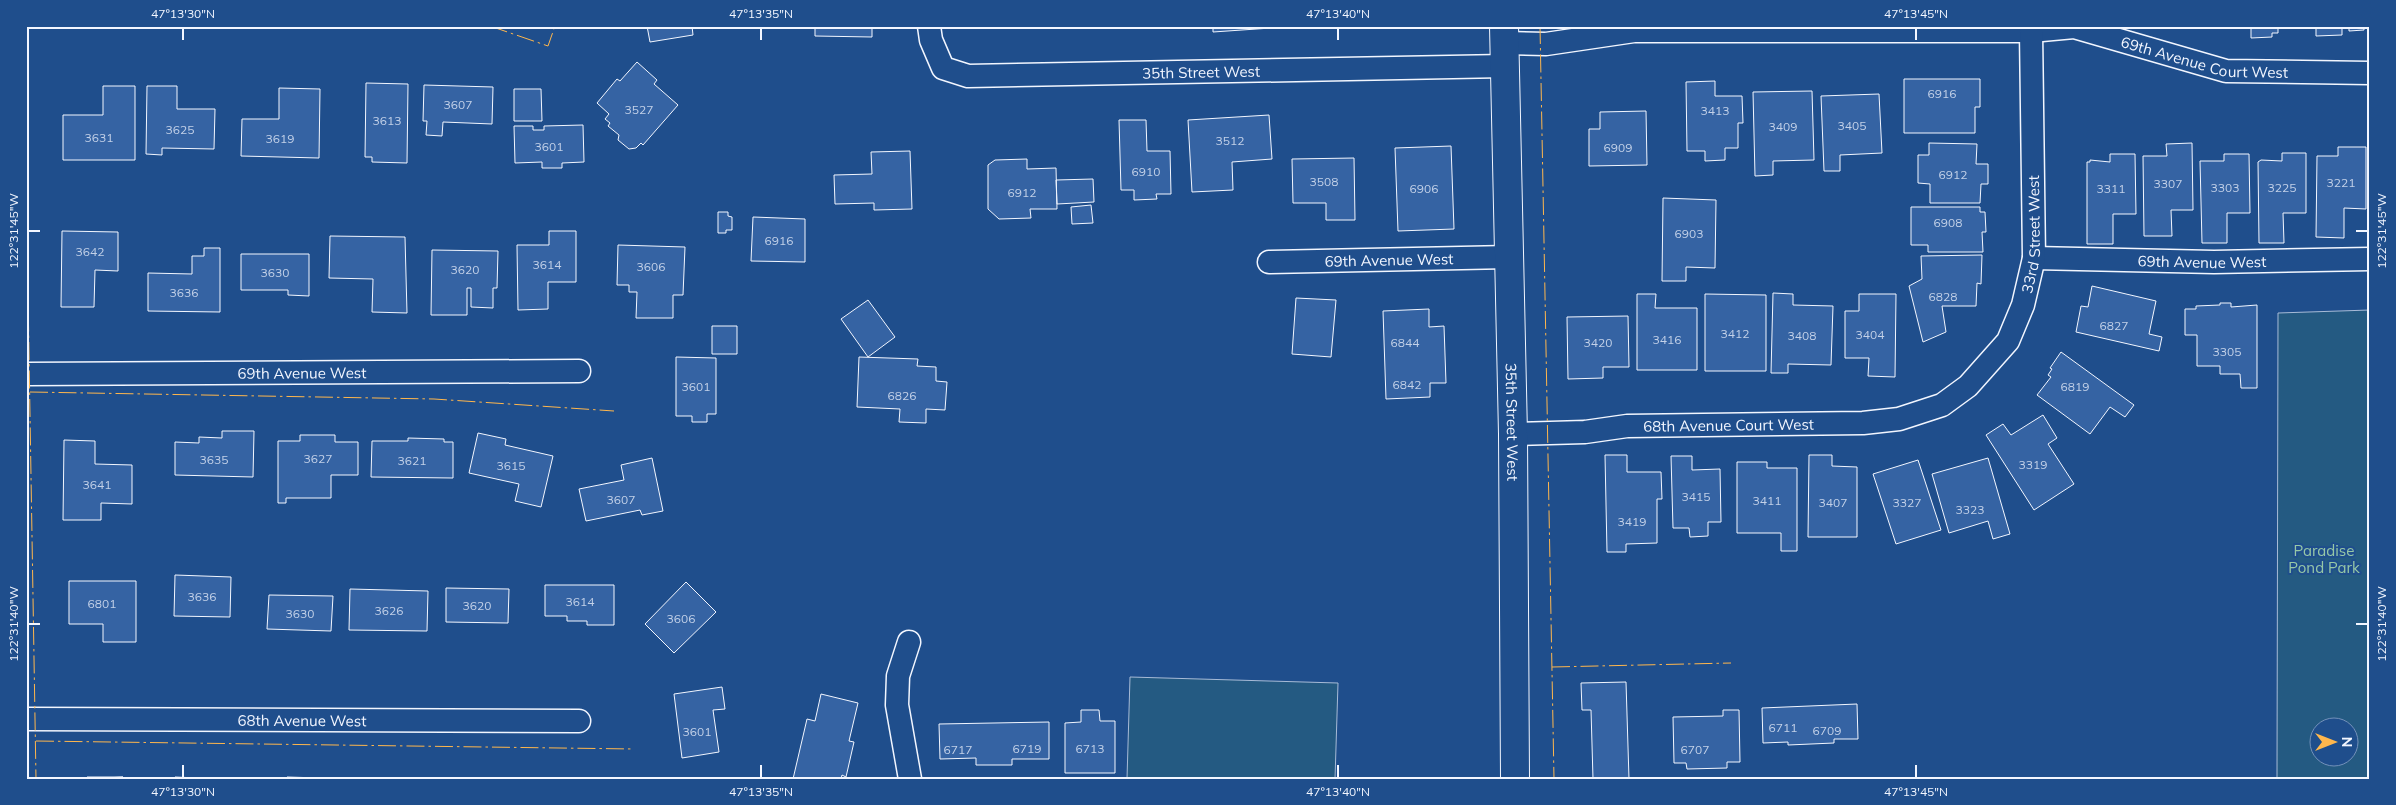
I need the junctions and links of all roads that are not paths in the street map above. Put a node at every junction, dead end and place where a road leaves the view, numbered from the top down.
1 (929, 26) edge
2 (2031, 31) junction
3 (1504, 45) edge
4 (2370, 73) edge
5 (1509, 257) junction
6 (2034, 258) junction
7 (2370, 259) edge
8 (1269, 262) dead end
9 (579, 371) dead end
10 (26, 374) edge
11 (1942, 405) joint
12 (1513, 434) junction
13 (909, 642) dead end
14 (26, 718) edge
15 (579, 721) dead end
16 (910, 779) edge
17 (1515, 779) edge

1 - 3 street, 35th Street West
2 - 3 street, 69th Avenue Court West
2 - 4 street, 69th Avenue Court West
2 - 6 street, 33rd Street West
3 - 5 street, 35th Street West
5 - 8 street, 69th Avenue West
5 - 12 street, 35th Street West
6 - 7 street, 69th Avenue West
6 - 11 street, 33rd Street West
9 - 10 street, 69th Avenue West
11 - 12 street, 68th Avenue Court West
12 - 17 street, 35th Street West
13 - 16 street
14 - 15 street, 68th Avenue West

